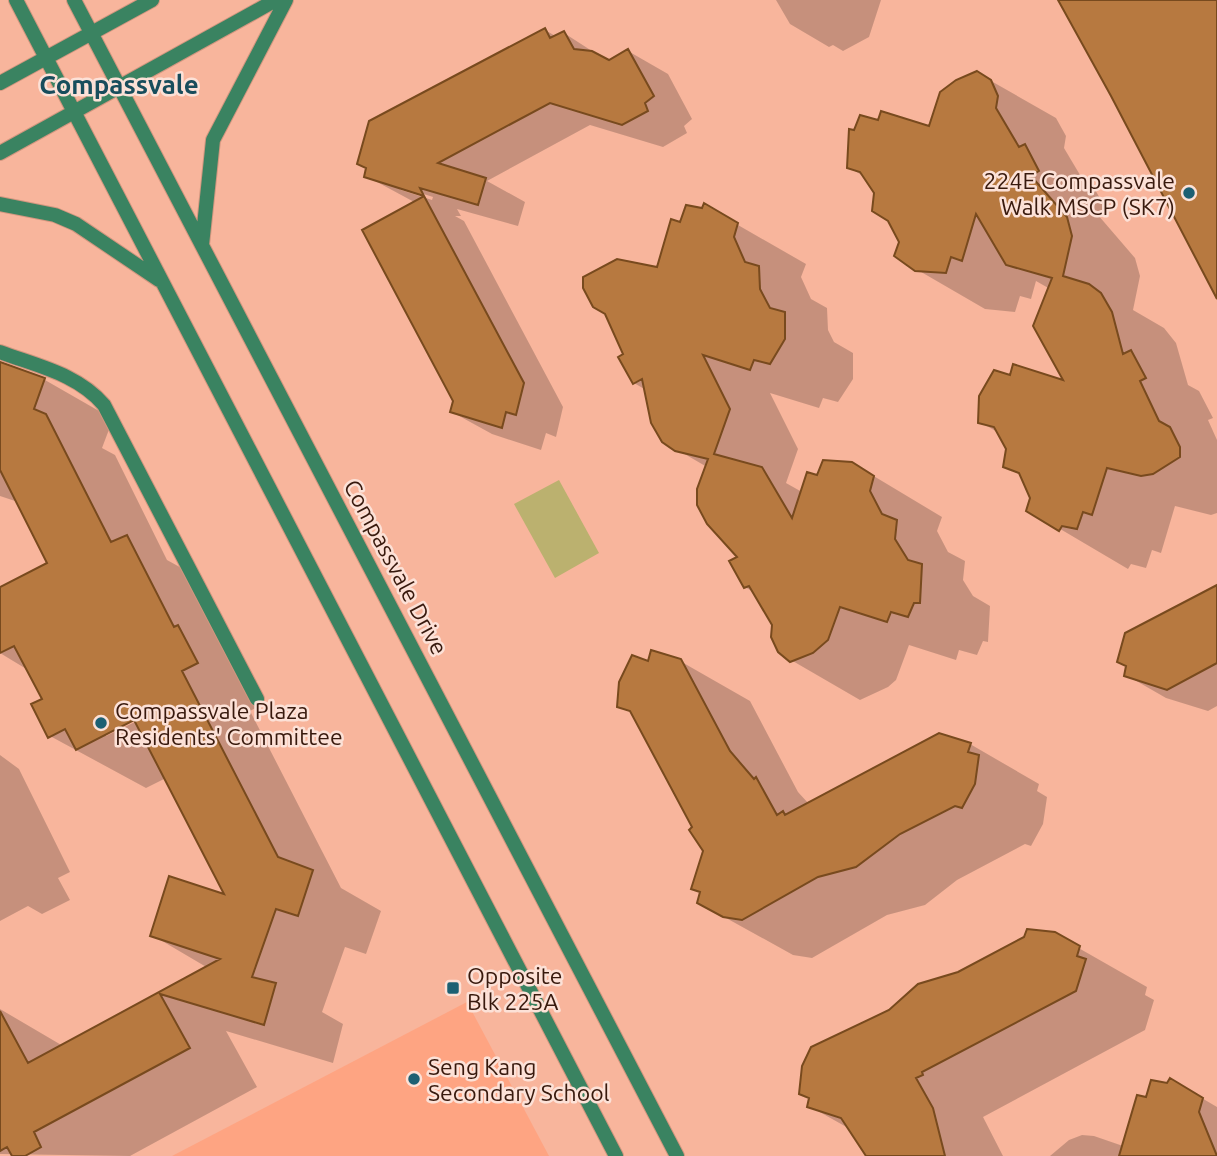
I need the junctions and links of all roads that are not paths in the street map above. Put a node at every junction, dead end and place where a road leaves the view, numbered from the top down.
1 (16, 0) edge
2 (74, 0) edge
3 (152, 0) edge
4 (276, 0) edge
5 (286, 0) edge
6 (91, 33) junction
7 (47, 57) junction
8 (0, 83) edge
9 (119, 86) junction
10 (76, 111) junction
11 (0, 153) edge
12 (0, 204) edge
13 (202, 245) junction
14 (163, 283) junction
15 (0, 352) edge
16 (257, 699) dead end
17 (616, 1156) edge
18 (677, 1156) edge

1 - 7 street
2 - 6 street, Compassvale Drive
3 - 6 street
4 - 9 street
5 - 13 street
6 - 7 street
6 - 9 street, Compassvale Drive
7 - 8 street
7 - 10 street
9 - 10 street
9 - 13 street, Compassvale Drive
10 - 11 street
10 - 14 street
12 - 14 street
13 - 18 street, Compassvale Drive
14 - 17 street
15 - 16 street

